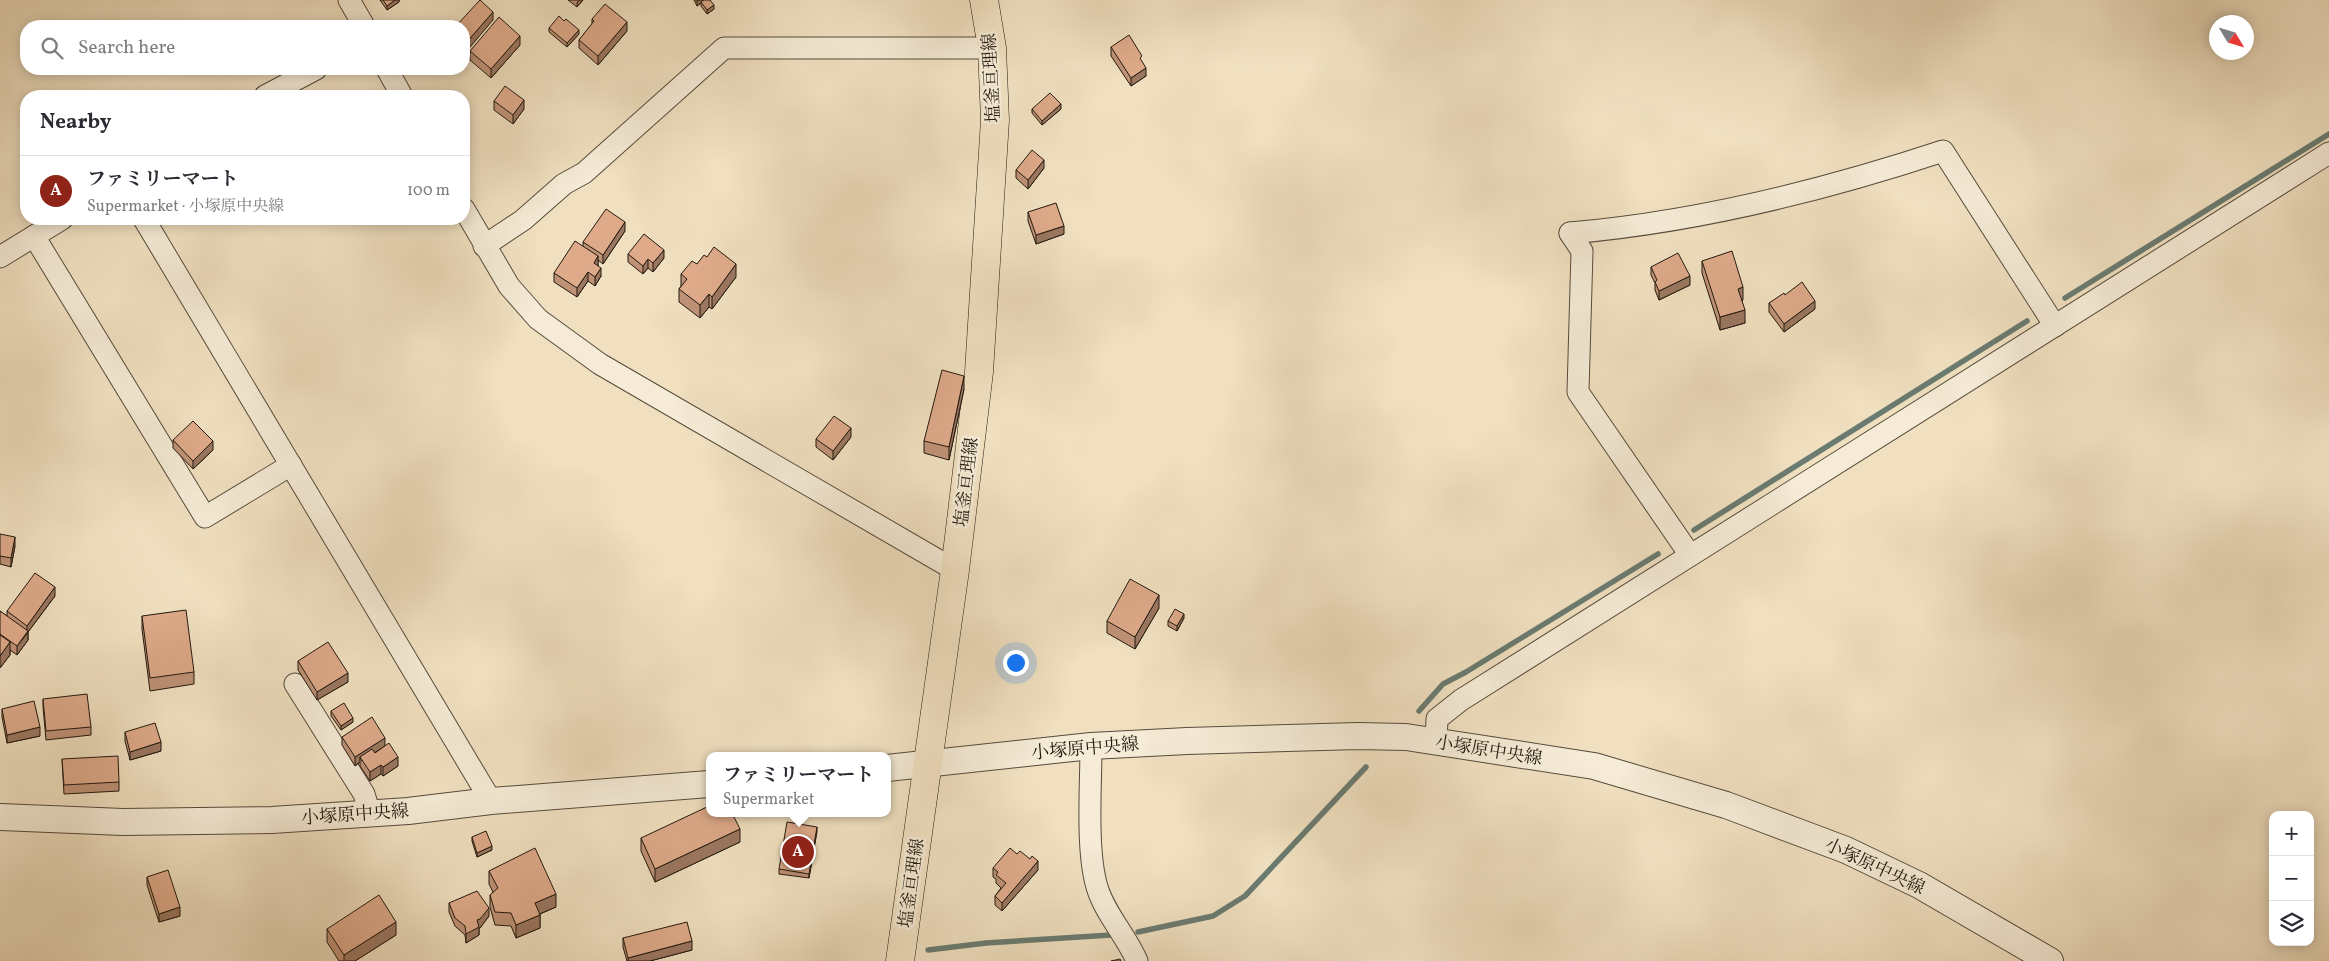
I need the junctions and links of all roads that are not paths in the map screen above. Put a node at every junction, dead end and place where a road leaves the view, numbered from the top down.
1 (349, 0) edge
2 (984, 0) edge
3 (361, 20) edge
4 (992, 48) junction
5 (304, 75) edge
6 (390, 75) edge
7 (276, 90) edge
8 (399, 90) edge
9 (2329, 153) edge
10 (470, 220) edge
11 (52, 225) edge
12 (148, 225) edge
13 (34, 236) junction
14 (484, 246) junction
15 (0, 256) edge
16 (2055, 326) junction
17 (291, 465) junction
18 (1690, 555) junction
19 (955, 570) junction
20 (295, 684) dead end
21 (1436, 741) junction
22 (1091, 746) junction
23 (928, 764) junction
24 (891, 768) edge
25 (706, 784) edge
26 (491, 801) junction
27 (370, 814) junction
28 (0, 817) edge
29 (900, 961) edge
30 (1137, 961) edge
31 (2050, 961) edge

1 - 3 street
2 - 4 main road, 塩釜亘理線
4 - 14 street
4 - 19 main road, 塩釜亘理線
5 - 7 street
6 - 8 street
9 - 16 street
10 - 14 street
11 - 13 street
12 - 17 street
13 - 15 street
13 - 17 street
14 - 19 street
16 - 18 street
16 - 18 street
17 - 26 street
18 - 21 street
19 - 23 main road, 塩釜亘理線
20 - 27 street
21 - 22 street, 小塚原中央線
21 - 31 street, 小塚原中央線
22 - 23 street, 小塚原中央線
22 - 30 street
23 - 24 street, 小塚原中央線
23 - 29 main road, 塩釜亘理線
25 - 26 street, 小塚原中央線
26 - 27 street, 小塚原中央線
27 - 28 street, 小塚原中央線

